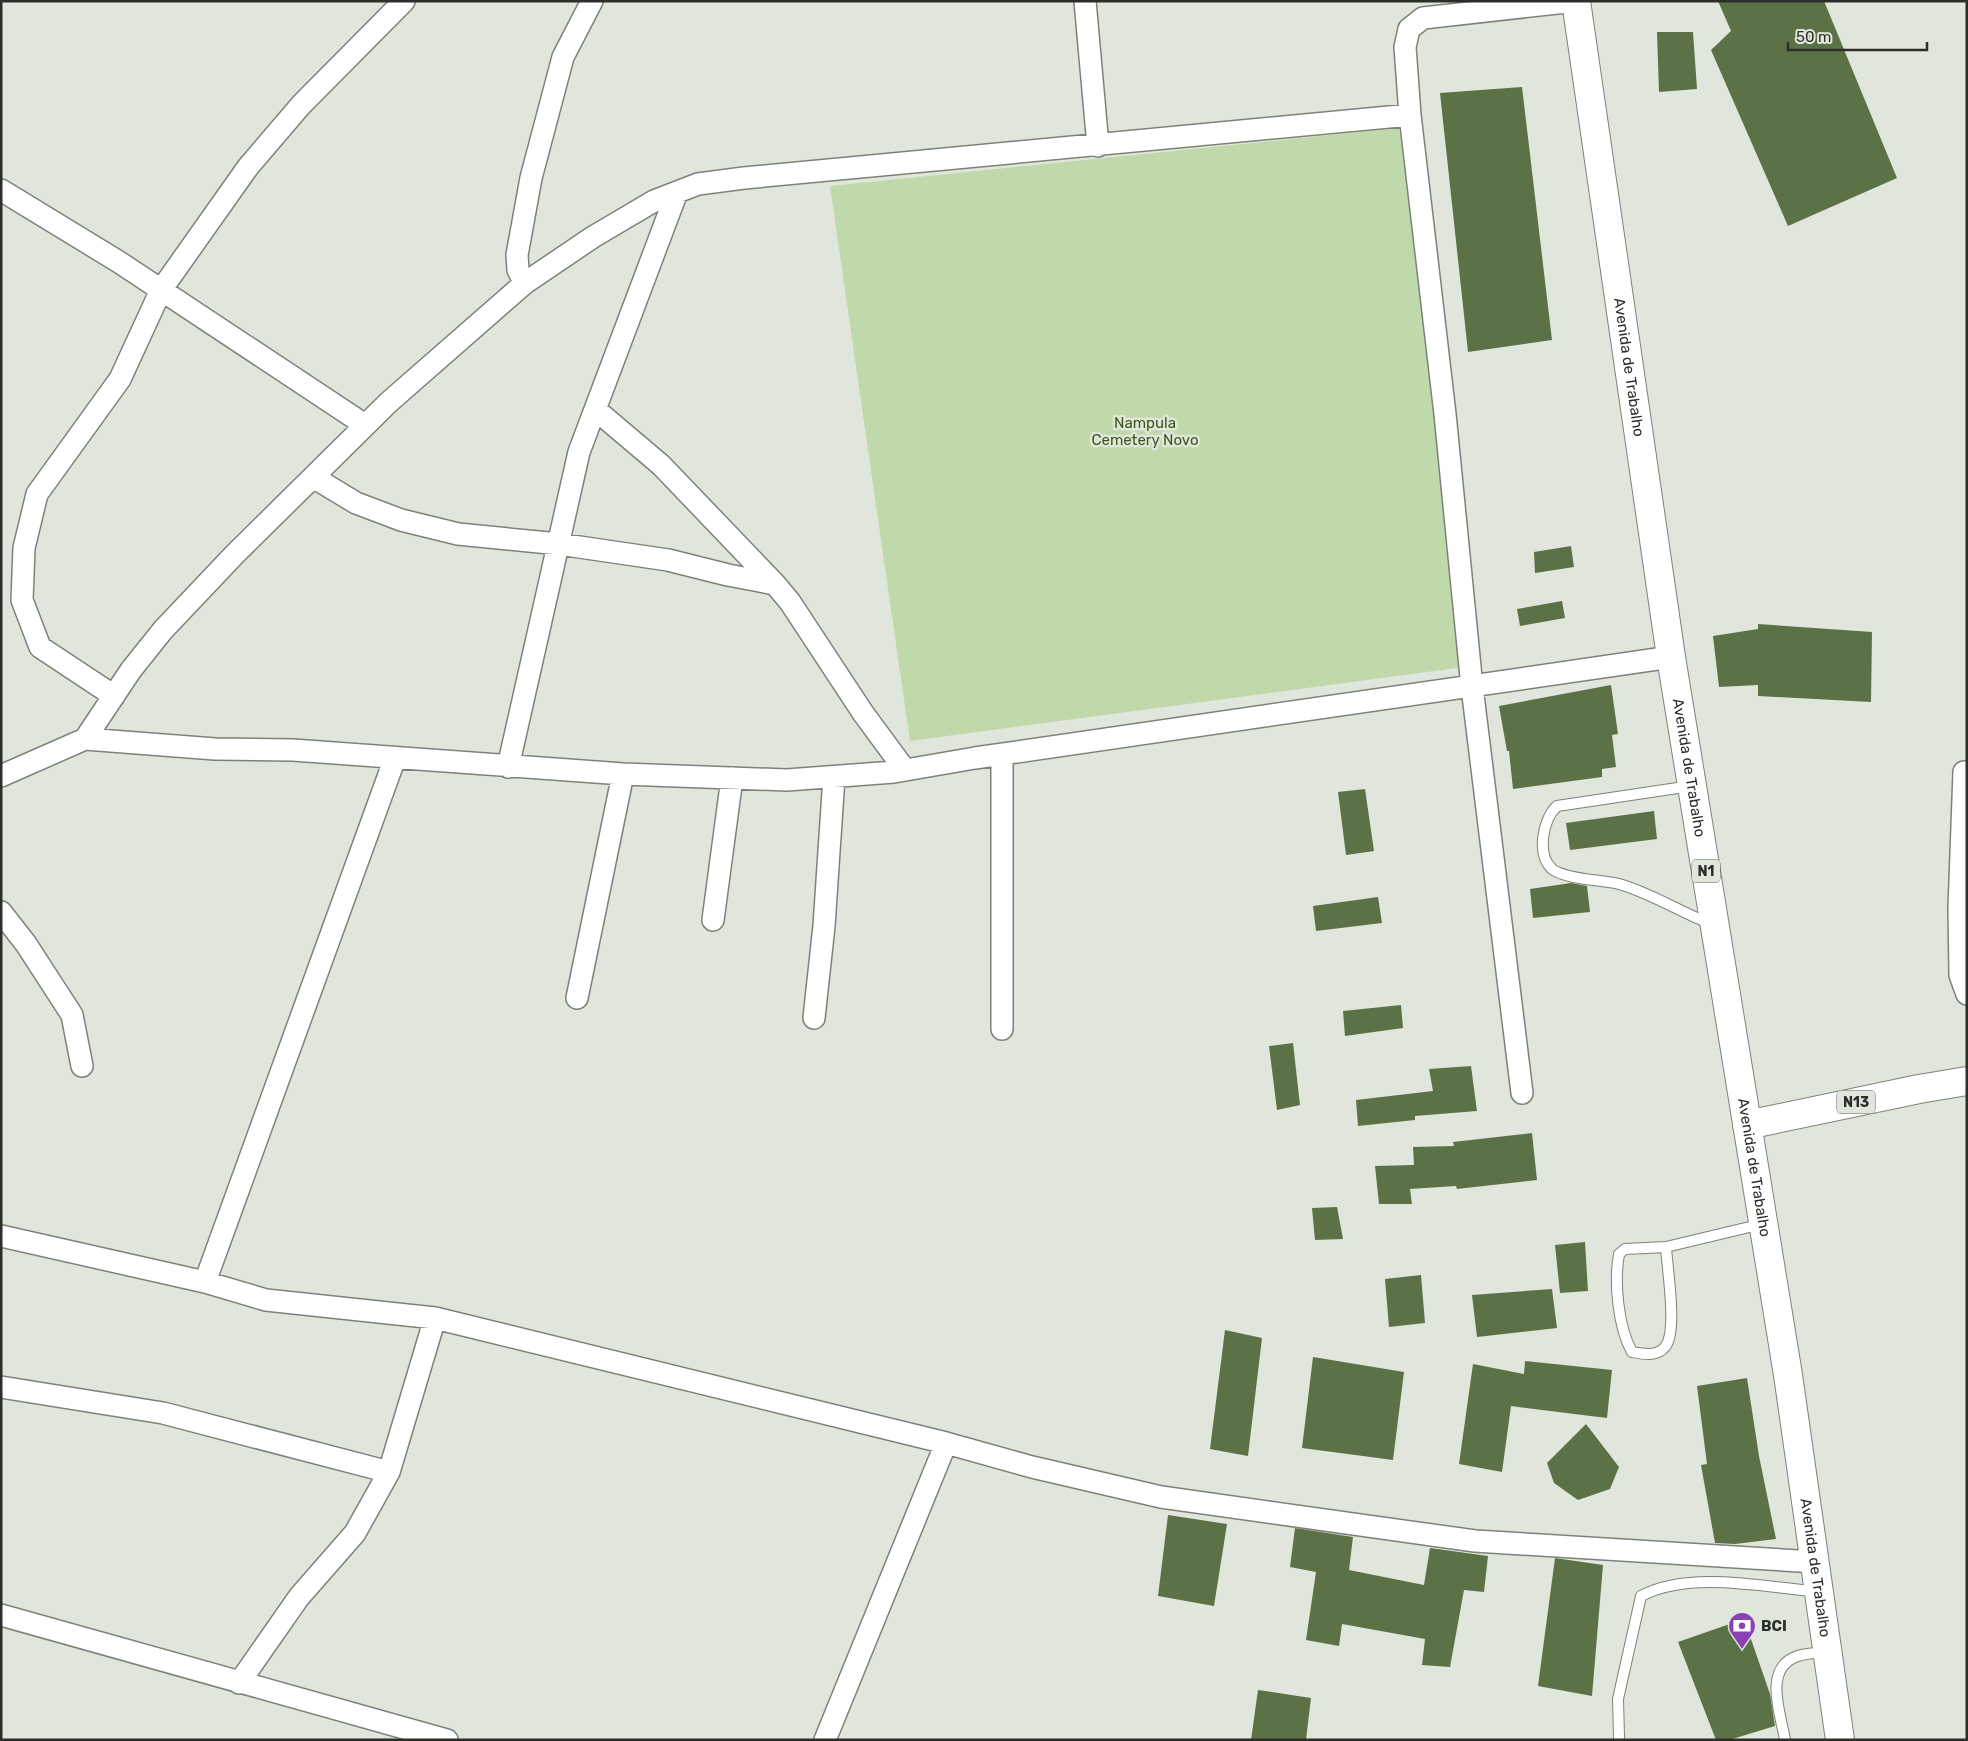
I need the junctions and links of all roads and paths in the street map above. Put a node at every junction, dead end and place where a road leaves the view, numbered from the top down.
1 (404, 1) edge
2 (592, 1) edge
3 (1085, 1) edge
4 (1576, 1) edge
5 (1410, 115) junction
6 (1098, 146) junction
7 (1, 190) edge
8 (677, 192) junction
9 (525, 283) junction
10 (161, 290) junction
11 (596, 410) junction
12 (365, 425) junction
13 (313, 477) junction
14 (559, 544) junction
15 (775, 584) junction
16 (1670, 657) junction
17 (1472, 687) junction
18 (114, 696) junction
19 (86, 739) junction
20 (1002, 754) junction
21 (395, 758) junction
22 (508, 767) junction
23 (905, 770) junction
24 (1964, 772) dead end
25 (623, 774) junction
26 (1, 776) edge
27 (834, 777) junction
28 (732, 778) junction
29 (1692, 786) junction
30 (1, 912) edge
31 (713, 920) dead end
32 (1715, 925) junction
33 (1967, 994) edge
34 (577, 998) dead end
35 (814, 1018) dead end
36 (1002, 1029) dead end
37 (82, 1066) dead end
38 (1967, 1081) edge
39 (1522, 1093) dead end
40 (1747, 1125) junction
41 (1763, 1224) junction
42 (1, 1236) edge
43 (1666, 1247) junction
44 (205, 1282) junction
45 (435, 1318) junction
46 (1, 1387) edge
47 (946, 1443) junction
48 (389, 1472) junction
49 (1816, 1562) junction
50 (1820, 1592) junction
51 (1, 1615) edge
52 (1828, 1652) junction
53 (239, 1683) junction
54 (1619, 1737) dead end
55 (446, 1740) edge
56 (825, 1740) edge
57 (1785, 1740) edge
58 (1840, 1740) edge

1 - 10 street
2 - 9 street
3 - 6 street
4 - 5 street
4 - 16 main road, Avenida de Trabalho / N1
5 - 6 street
5 - 17 street
6 - 8 street
7 - 10 street
8 - 9 street
8 - 11 street
9 - 12 street
10 - 12 street
10 - 18 street
11 - 14 street
11 - 15 street
12 - 13 street
13 - 14 street
13 - 18 street
14 - 15 street
14 - 22 street
15 - 23 street
16 - 17 street
16 - 29 main road, Avenida de Trabalho / N1
17 - 20 street
17 - 39 street
18 - 19 street
19 - 21 street
19 - 26 street
20 - 23 street
20 - 36 street
21 - 22 street
21 - 44 street
22 - 25 street
23 - 27 street
24 - 33 street
25 - 28 street
25 - 34 street
27 - 28 street
27 - 35 street
28 - 31 street
29 - 32 main road, Avenida de Trabalho / N1
29 - 32 lane
30 - 37 street
32 - 40 main road, Avenida de Trabalho / N1
38 - 40 main road, N13
40 - 41 main road, Avenida de Trabalho / N1
41 - 43 lane
41 - 49 main road, Avenida de Trabalho / N1
42 - 44 street
43 - 43 lane
44 - 45 street
45 - 47 street
45 - 48 street
46 - 48 street
47 - 49 street
47 - 56 street
48 - 53 street
49 - 50 main road, Avenida de Trabalho / N1
50 - 52 main road, Avenida de Trabalho / N1
50 - 54 lane
51 - 53 street
52 - 57 lane
52 - 58 main road, Avenida de Trabalho / N1
53 - 55 street

